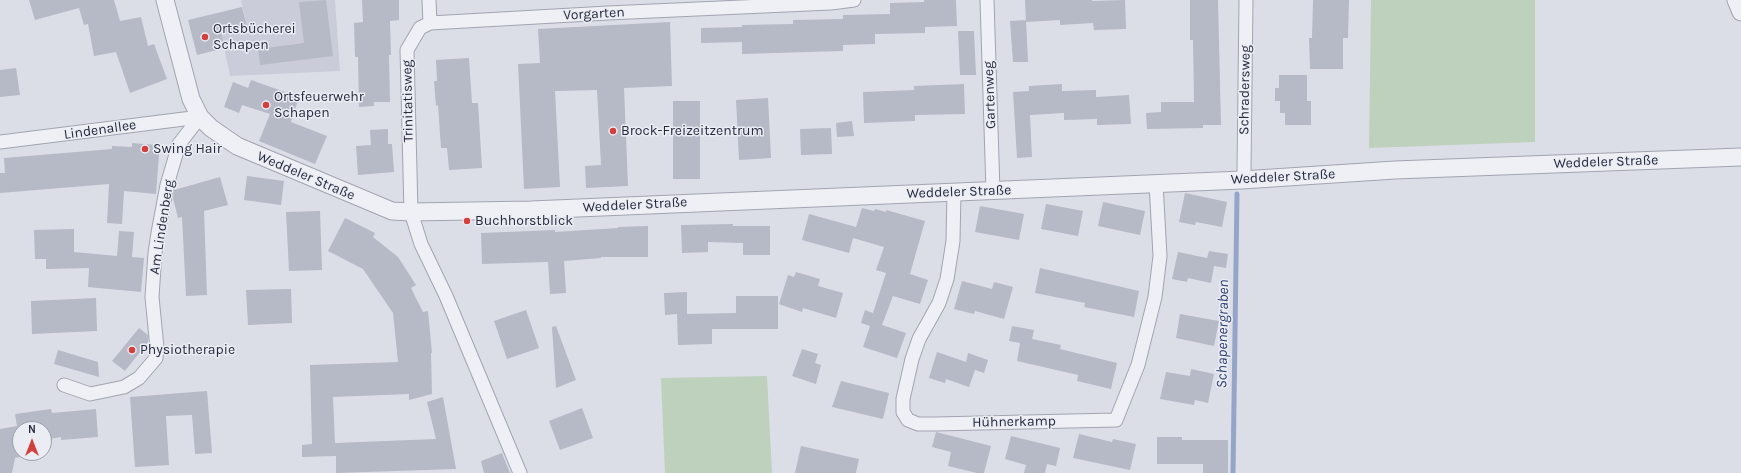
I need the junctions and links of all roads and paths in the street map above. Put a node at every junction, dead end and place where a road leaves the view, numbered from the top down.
1 (165, 0) edge
2 (429, 0) edge
3 (854, 0) edge
4 (987, 0) edge
5 (1246, 0) edge
6 (1736, 0) edge
7 (830, 2) edge
8 (608, 6) edge
9 (1741, 12) edge
10 (430, 23) junction
11 (200, 117) junction
12 (0, 142) edge
13 (1741, 157) edge
14 (1242, 180) junction
15 (1156, 183) junction
16 (993, 190) junction
17 (954, 192) junction
18 (411, 212) junction
19 (64, 385) dead end
20 (520, 473) edge

1 - 11 street, Weddeler Straße
2 - 10 street
3 - 7 street, Vorgarten
4 - 16 street, Gartenweg
5 - 14 street, Schradersweg
6 - 9 street
7 - 8 street, Vorgarten
8 - 10 street, Vorgarten
10 - 18 street, Trinitatisweg
11 - 12 street, Lindenallee
11 - 18 street, Weddeler Straße
11 - 19 street, Am Lindenberg
13 - 14 street, Weddeler Straße
14 - 15 street, Weddeler Straße
15 - 16 street, Weddeler Straße
15 - 17 street, Hühnerkamp
16 - 17 street, Weddeler Straße
17 - 18 street, Weddeler Straße
18 - 20 street

